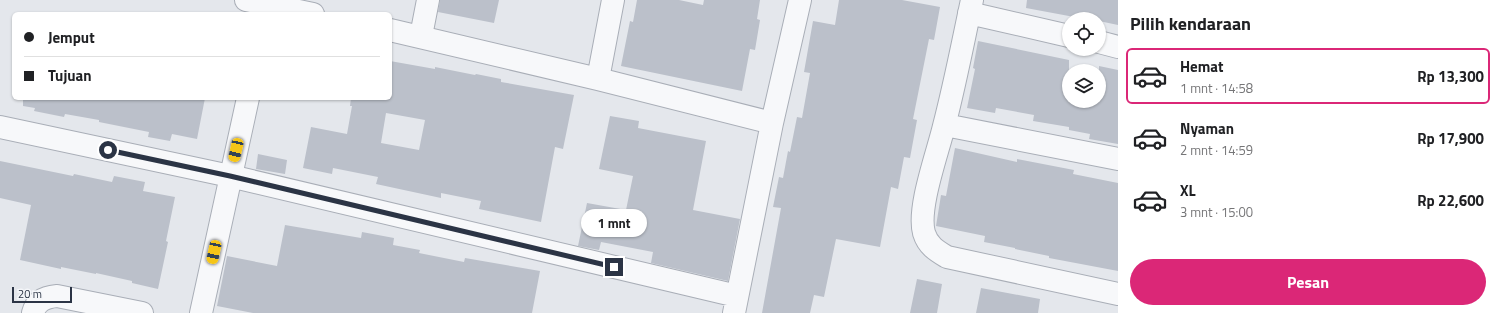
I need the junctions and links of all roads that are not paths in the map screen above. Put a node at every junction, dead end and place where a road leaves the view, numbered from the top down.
1 (246, 0) edge
2 (428, 0) edge
3 (613, 0) edge
4 (800, 0) edge
5 (269, 6) edge
6 (971, 6) edge
7 (302, 12) edge
8 (392, 30) edge
9 (1062, 34) edge
10 (421, 36) junction
11 (1106, 44) edge
12 (1118, 47) edge
13 (598, 79) junction
14 (248, 100) edge
15 (772, 123) junction
16 (945, 125) junction
17 (0, 127) edge
18 (1118, 159) edge
19 (230, 176) junction
20 (1118, 294) edge
21 (735, 305) edge
22 (33, 313) edge
23 (142, 313) edge
24 (201, 313) edge

1 - 5 street
2 - 10 street
3 - 13 street
4 - 15 street
5 - 7 street
6 - 9 street
6 - 16 street
8 - 10 street
10 - 13 street
11 - 12 street
13 - 15 street
14 - 19 street
15 - 21 street
16 - 18 street
16 - 20 street
17 - 19 street
19 - 21 street
19 - 24 street
22 - 23 street

